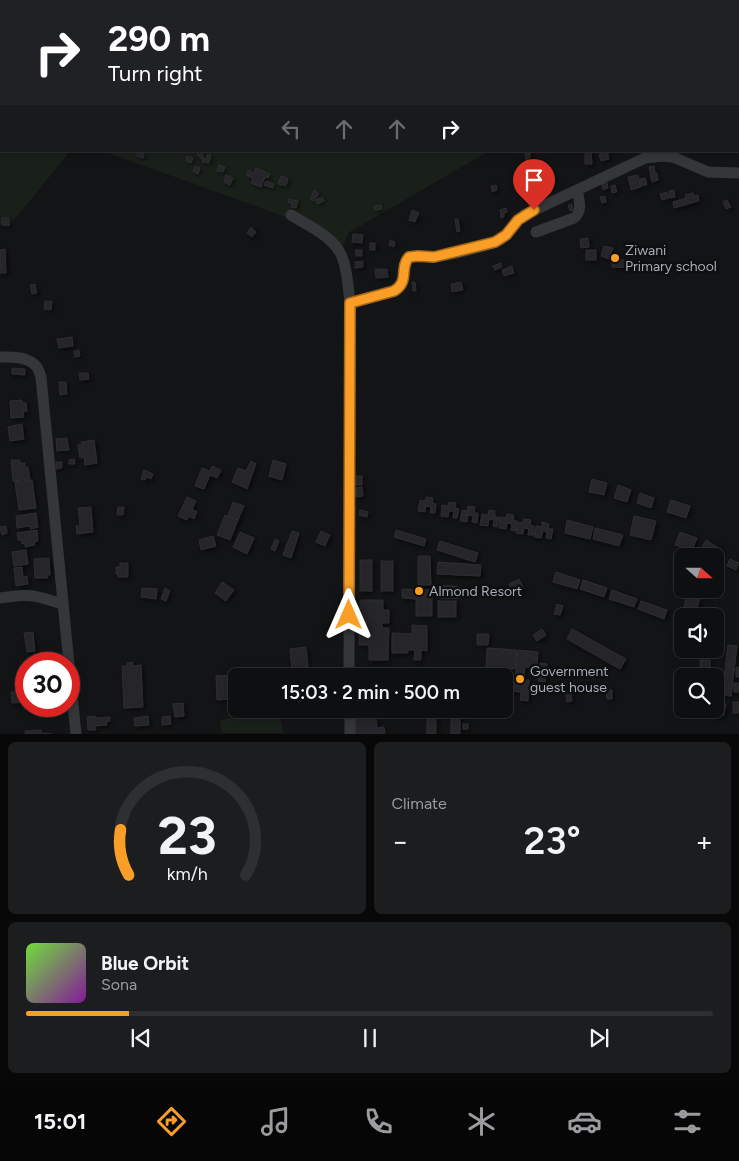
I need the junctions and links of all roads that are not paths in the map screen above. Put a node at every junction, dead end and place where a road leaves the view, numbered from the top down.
1 (739, 173) edge
2 (577, 190) junction
3 (291, 215) dead end
4 (536, 232) dead end
5 (350, 303) junction
6 (0, 357) edge
7 (0, 598) edge
8 (62, 604) junction
9 (68, 652) edge
10 (349, 668) edge
11 (74, 717) edge
12 (350, 718) edge
13 (76, 734) edge
14 (350, 734) edge

1 - 2 street
2 - 4 street
2 - 5 street
3 - 5 street
5 - 10 street
6 - 8 street
7 - 8 street
8 - 9 street
11 - 13 street
12 - 14 street

